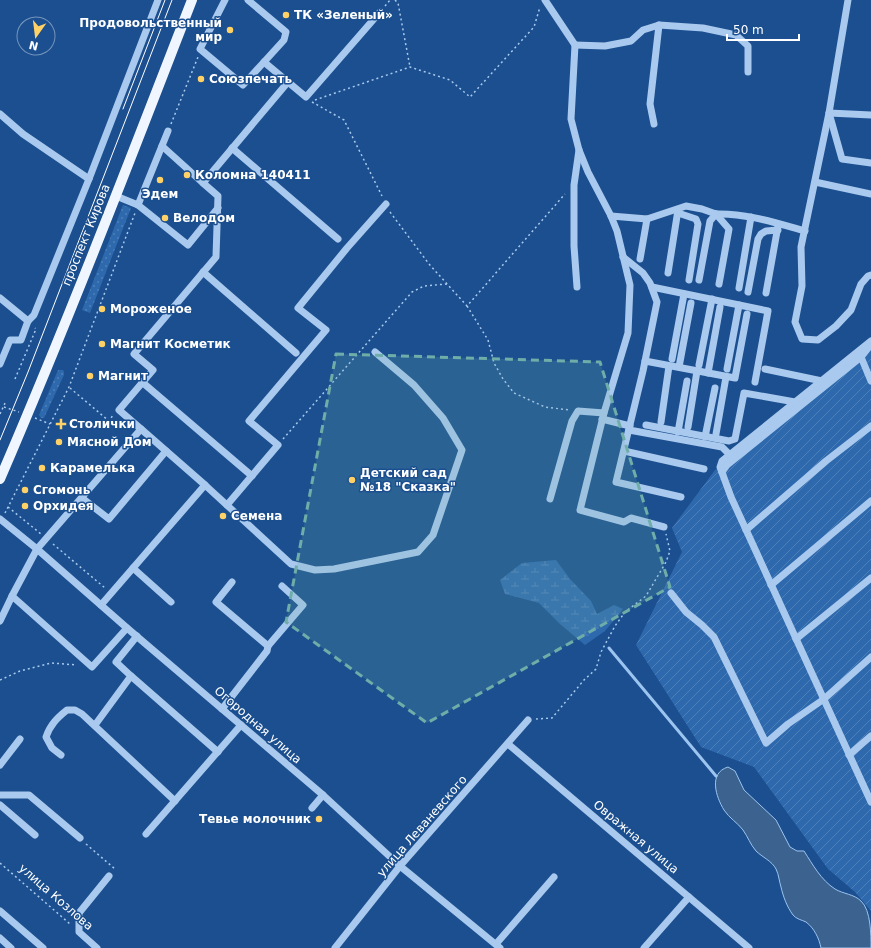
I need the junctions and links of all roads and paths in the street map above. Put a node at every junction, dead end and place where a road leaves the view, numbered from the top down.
1 (158, 0) edge
2 (192, 0) edge
3 (225, 0) edge
4 (248, 0) edge
5 (395, 0) edge
6 (546, 0) edge
7 (848, 0) edge
8 (540, 7) dead end
9 (380, 12) dead end
10 (659, 25) junction
11 (575, 45) junction
12 (200, 49) junction
13 (264, 62) junction
14 (410, 67) junction
15 (748, 72) dead end
16 (288, 82) junction
17 (829, 113) junction
18 (0, 114) edge
19 (871, 115) edge
20 (654, 124) dead end
21 (168, 131) joint
22 (162, 146) junction
23 (232, 148) junction
24 (579, 150) junction
25 (871, 162) edge
26 (89, 179) junction
27 (815, 182) junction
28 (203, 183) junction
29 (574, 185) junction
30 (871, 194) edge
31 (116, 196) junction
32 (386, 204) junction
33 (138, 205) junction
34 (219, 208) junction
35 (678, 211) junction
36 (716, 214) junction
37 (611, 216) junction
38 (751, 217) junction
39 (647, 219) junction
40 (778, 227) junction
41 (805, 231) junction
42 (338, 239) dead end
43 (623, 256) junction
44 (640, 259) dead end
45 (203, 272) junction
46 (668, 273) dead end
47 (871, 276) edge
48 (689, 280) dead end
49 (699, 280) dead end
50 (448, 284) junction
51 (719, 284) dead end
52 (577, 287) dead end
53 (652, 287) junction
54 (739, 288) dead end
55 (748, 292) dead end
56 (766, 293) dead end
57 (684, 294) junction
58 (0, 298) edge
59 (712, 299) junction
60 (691, 303) dead end
61 (739, 305) junction
62 (467, 306) junction
63 (720, 307) dead end
64 (748, 314) dead end
65 (28, 321) junction
66 (871, 341) edge
67 (871, 346) edge
68 (375, 352) dead end
69 (296, 353) dead end
70 (861, 357) junction
71 (645, 361) junction
72 (670, 362) junction
73 (0, 364) edge
74 (679, 368) junction
75 (698, 368) junction
76 (764, 369) dead end
77 (708, 373) junction
78 (727, 373) junction
79 (15, 379) dead end
80 (687, 381) dead end
81 (822, 381) junction
82 (871, 381) edge
83 (142, 382) junction
84 (755, 382) dead end
85 (69, 387) junction
86 (715, 388) dead end
87 (6, 401) dead end
88 (795, 402) junction
89 (119, 410) junction
90 (578, 411) junction
91 (0, 414) edge
92 (603, 416) junction
93 (661, 422) dead end
94 (646, 425) dead end
95 (871, 426) edge
96 (688, 427) dead end
97 (629, 428) junction
98 (141, 429) junction
99 (678, 432) junction
100 (716, 434) dead end
101 (705, 437) junction
102 (278, 445) junction
103 (166, 451) junction
104 (624, 451) junction
105 (730, 455) junction
106 (704, 469) dead end
107 (722, 472) junction
108 (252, 476) junction
109 (0, 479) edge
110 (205, 485) junction
111 (681, 497) dead end
112 (82, 498) junction
113 (550, 500) dead end
114 (871, 501) edge
115 (227, 505) junction
116 (8, 507) junction
117 (0, 520) edge
118 (664, 527) joint
119 (746, 530) junction
120 (46, 538) junction
121 (37, 549) junction
122 (133, 568) junction
123 (871, 578) edge
124 (232, 582) dead end
125 (771, 585) junction
126 (282, 586) dead end
127 (112, 593) junction
128 (671, 593) dead end
129 (12, 596) junction
130 (172, 602) dead end
131 (101, 605) junction
132 (0, 622) edge
133 (127, 628) junction
134 (137, 636) junction
135 (796, 639) junction
136 (268, 646) junction
137 (871, 657) edge
138 (92, 667) junction
139 (131, 676) junction
140 (0, 680) edge
141 (824, 699) junction
142 (222, 709) junction
143 (528, 720) joint
144 (95, 725) junction
145 (241, 725) junction
146 (871, 736) edge
147 (20, 739) dead end
148 (508, 744) junction
149 (218, 752) junction
150 (61, 755) dead end
151 (849, 755) junction
152 (0, 765) edge
153 (0, 795) edge
154 (323, 795) junction
155 (175, 801) junction
156 (871, 802) edge
157 (0, 805) edge
158 (312, 808) dead end
159 (146, 834) dead end
160 (35, 836) dead end
161 (80, 838) joint
162 (0, 863) edge
163 (400, 866) junction
164 (109, 876) joint
165 (554, 877) dead end
166 (689, 898) junction
167 (0, 911) edge
168 (79, 932) junction
169 (0, 938) edge
170 (498, 946) edge
171 (11, 948) edge
172 (43, 948) edge
173 (97, 948) edge
174 (335, 948) edge
175 (644, 948) edge
176 (749, 948) edge

1 - 26 street
2 - 31 main road, проспект Кирова
3 - 12 street
4 - 13 street
5 - 14 path
6 - 11 street
7 - 17 street
8 - 14 path
9 - 16 street
10 - 11 street
10 - 15 street
10 - 20 street
11 - 24 street
12 - 13 street
12 - 21 path
13 - 16 street
14 - 32 path
16 - 23 street
17 - 19 street
17 - 25 street
17 - 27 street
18 - 26 street
21 - 22 street
22 - 28 street
22 - 33 street
23 - 28 street
23 - 42 street
24 - 29 street
24 - 37 street
26 - 65 street
27 - 30 street
27 - 41 street
28 - 34 street
29 - 52 street
29 - 62 path
31 - 33 street
31 - 109 main road, проспект Кирова
32 - 50 path
32 - 102 street
33 - 34 street
33 - 85 path
34 - 45 street
35 - 36 street
35 - 39 street
35 - 46 street
35 - 48 street
36 - 38 street
36 - 49 street
36 - 51 street
37 - 39 street
37 - 43 street
38 - 40 street
38 - 54 street
39 - 44 street
40 - 41 street
40 - 55 street
40 - 56 street
41 - 47 street
43 - 53 street
43 - 92 street
45 - 69 street
45 - 83 street
50 - 62 path
50 - 102 path
53 - 57 street
53 - 71 street
57 - 59 street
57 - 72 street
58 - 65 street
59 - 61 street
59 - 75 street
60 - 74 street
61 - 78 street
61 - 84 street
62 - 90 path
63 - 77 street
64 - 78 street
65 - 73 street
65 - 79 path
66 - 81 street
67 - 70 street
68 - 115 street
70 - 82 street
70 - 107 street
71 - 72 street
71 - 97 street
72 - 74 street
72 - 93 street
74 - 75 street
75 - 77 street
75 - 96 street
76 - 81 street
77 - 78 street
78 - 100 street
80 - 99 street
81 - 88 street
83 - 89 street
83 - 108 street
85 - 89 path
85 - 116 path
86 - 101 street
87 - 91 path
88 - 101 street
88 - 105 street
89 - 98 street
90 - 92 street
90 - 113 street
92 - 97 street
92 - 118 street
94 - 99 street
95 - 119 street
97 - 104 street
97 - 105 street
98 - 103 street
98 - 112 street
99 - 101 street
102 - 108 street
103 - 110 street
103 - 112 street
104 - 106 street
104 - 111 street
105 - 107 street
107 - 119 street
108 - 115 street
110 - 115 street
110 - 122 street
112 - 120 street
114 - 125 street
116 - 117 path
116 - 120 path
117 - 121 street, Огородная улица
118 - 143 path
119 - 125 street
120 - 121 street
120 - 127 path
121 - 129 street
121 - 131 street, Огородная улица
122 - 127 street
122 - 130 street
123 - 135 street
124 - 136 street
125 - 135 street
126 - 136 street
127 - 131 street
128 - 141 street
129 - 132 street
129 - 138 street
131 - 133 street, Огородная улица
133 - 134 street, Огородная улица
133 - 138 street
134 - 139 street
134 - 142 street, Огородная улица
135 - 141 street
136 - 142 street
137 - 141 street
138 - 140 path
139 - 144 street
139 - 149 street
141 - 151 street
142 - 145 street, Огородная улица
143 - 148 street, улица Леваневского
144 - 150 street
144 - 155 street
145 - 149 street
145 - 154 street, Огородная улица
146 - 151 street
147 - 152 street
148 - 163 street, улица Леваневского
148 - 166 street, Овражная улица
149 - 155 street
151 - 156 street
153 - 161 street
154 - 158 street
154 - 163 street, Огородная улица
155 - 159 street
157 - 160 street
161 - 164 path
162 - 168 path, улица Козлова
163 - 170 street, Огородная улица
163 - 174 street, улица Леваневского
164 - 168 street
165 - 170 street
166 - 175 street
166 - 176 street, Овражная улица
167 - 172 street
168 - 173 street, улица Козлова
169 - 171 street

